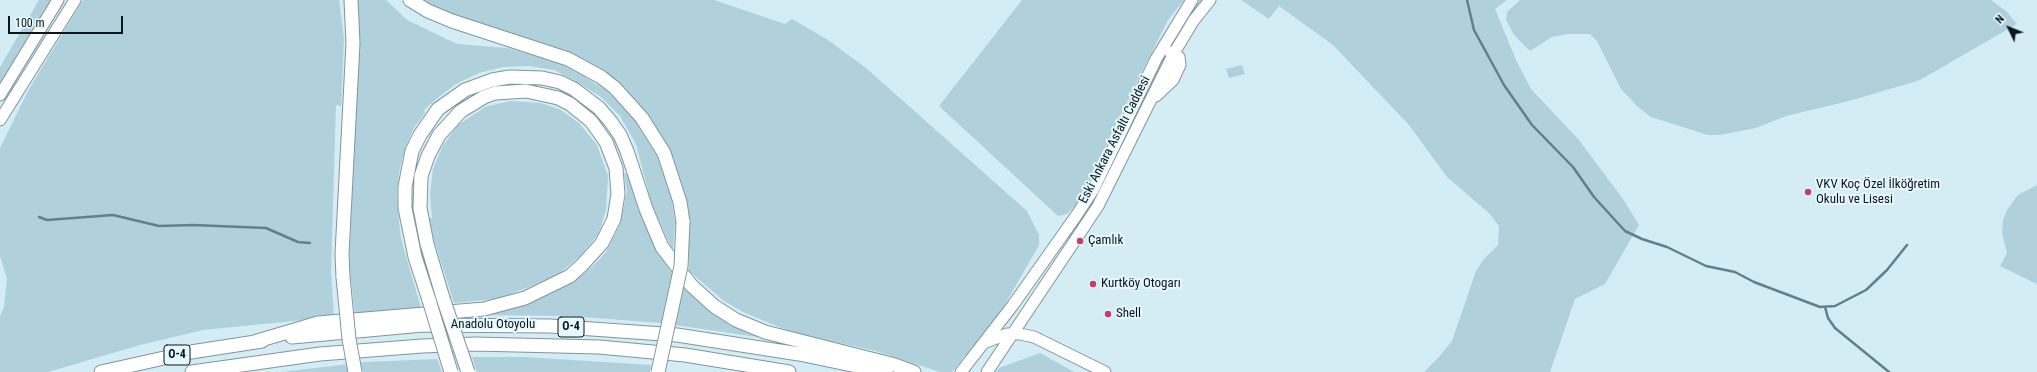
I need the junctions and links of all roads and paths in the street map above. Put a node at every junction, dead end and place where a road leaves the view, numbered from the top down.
1 (58, 0) edge
2 (75, 0) edge
3 (351, 0) edge
4 (410, 0) edge
5 (1192, 0) edge
6 (1210, 0) edge
7 (1174, 53) junction
8 (1156, 59) junction
9 (0, 95) edge
10 (0, 120) edge
11 (1028, 311) junction
12 (1013, 334) junction
13 (1034, 337) junction
14 (254, 342) junction
15 (986, 342) junction
16 (963, 371) edge
17 (101, 372) edge
18 (192, 372) edge
19 (355, 372) edge
20 (452, 372) edge
21 (468, 372) edge
22 (658, 372) edge
23 (788, 372) edge
24 (886, 372) edge
25 (914, 372) edge
26 (987, 372) edge
27 (1105, 372) edge

1 - 9 main road
2 - 10 main road
3 - 19 highway, bridge
4 - 22 highway, bridge
5 - 8 main road, Eski Ankara Asfaltı Caddesi
6 - 7 main road, Eski Ankara Asfaltı Caddesi
7 - 8 main road
7 - 11 main road, Eski Ankara Asfaltı Caddesi
8 - 15 main road, Eski Ankara Asfaltı Caddesi
11 - 12 main road, Eski Ankara Asfaltı Caddesi
11 - 13 main road
12 - 13 main road
12 - 15 main road
12 - 26 main road, Eski Ankara Asfaltı Caddesi
13 - 27 main road
14 - 17 highway, Anadolu Otoyolu / O-4
14 - 21 highway, bridge
14 - 24 highway, Anadolu Otoyolu / O-4
15 - 16 main road, Eski Ankara Asfaltı Caddesi
18 - 23 highway, Anadolu Otoyolu / O-4
20 - 25 highway, bridge

